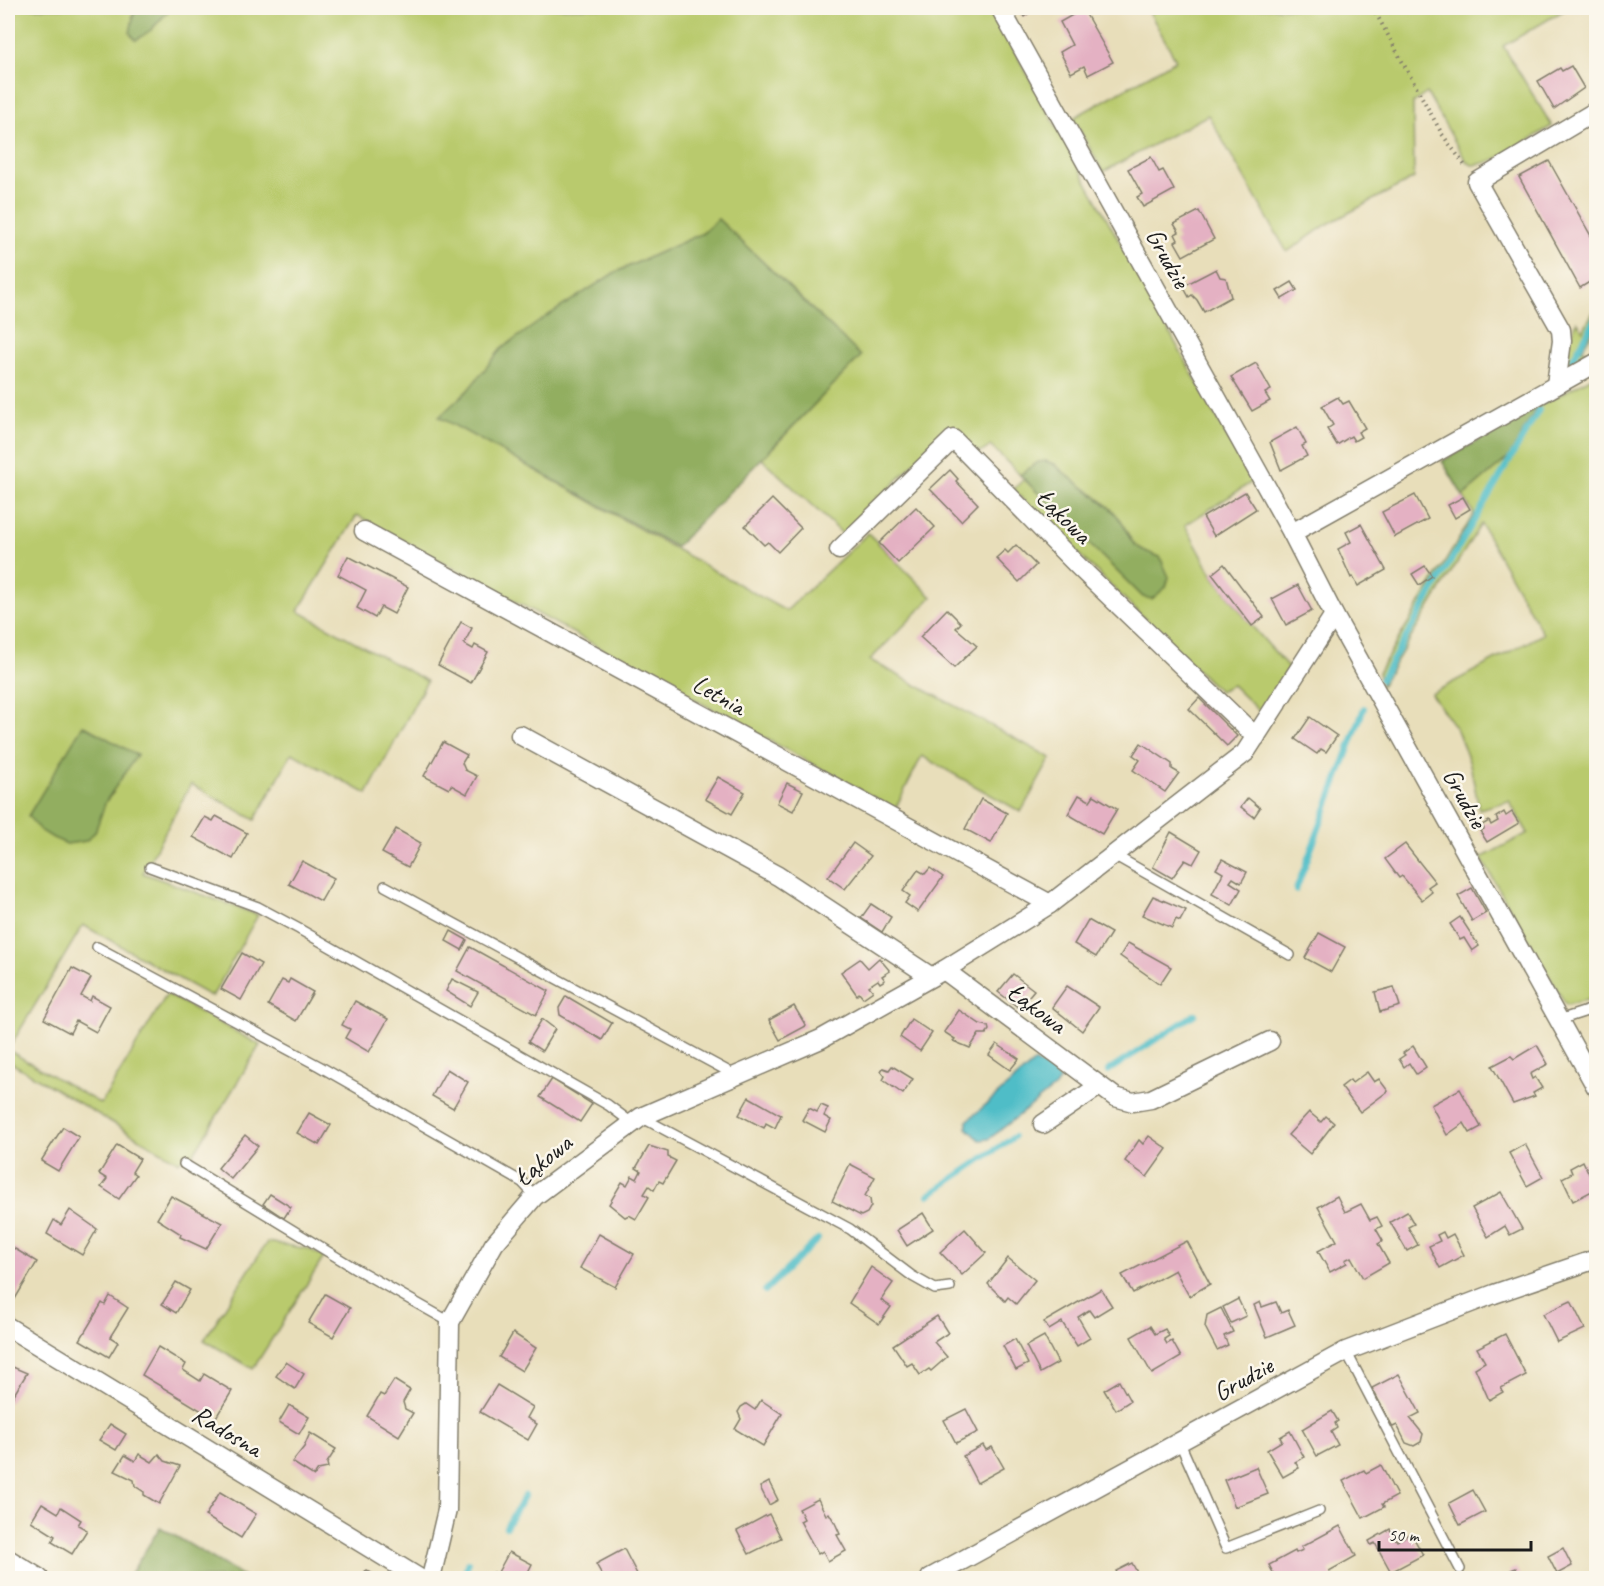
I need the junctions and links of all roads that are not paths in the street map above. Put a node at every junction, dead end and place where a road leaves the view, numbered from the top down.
1 (1000, 8) edge
2 (1596, 111) edge
3 (1596, 363) edge
4 (1556, 385) junction
5 (364, 531) dead end
6 (1292, 533) junction
7 (838, 550) dead end
8 (1334, 615) junction
9 (520, 735) dead end
10 (1256, 737) junction
11 (1114, 855) junction
12 (150, 867) dead end
13 (385, 886) dead end
14 (1050, 904) junction
15 (97, 947) dead end
16 (1290, 955) dead end
17 (937, 973) junction
18 (1596, 1008) edge
19 (1559, 1020) junction
20 (1270, 1041) dead end
21 (735, 1075) junction
22 (1099, 1086) junction
23 (1596, 1087) edge
24 (637, 1120) junction
25 (1044, 1124) dead end
26 (184, 1164) dead end
27 (535, 1196) junction
28 (1596, 1260) edge
29 (950, 1287) dead end
30 (450, 1322) junction
31 (8, 1327) edge
32 (1346, 1351) junction
33 (1180, 1443) junction
34 (1319, 1511) dead end
35 (8, 1559) edge
36 (1460, 1569) dead end
37 (39, 1578) edge
38 (419, 1578) edge
39 (431, 1578) edge
40 (930, 1578) edge

1 - 6 street, Grudzie
2 - 4 street
3 - 4 street
4 - 6 street
5 - 14 street, Letnia
6 - 8 street, Grudzie
7 - 10 street, Łąkowa
8 - 10 street, Łąkowa
8 - 19 street, Grudzie
9 - 17 street
10 - 11 street, Łąkowa
11 - 14 street, Łąkowa
11 - 16 lane
12 - 24 lane
13 - 21 lane
14 - 17 street, Łąkowa
15 - 27 lane
17 - 21 street, Łąkowa
17 - 22 street, Łąkowa
18 - 19 lane
19 - 23 street, Grudzie
20 - 22 street, Łąkowa
21 - 24 street, Łąkowa
22 - 25 street
24 - 27 street, Łąkowa
24 - 29 lane
26 - 30 lane
27 - 30 street, Łąkowa
28 - 32 street, Grudzie
30 - 39 street, Łąkowa
31 - 38 street, Radosna
32 - 33 street, Grudzie
32 - 36 lane
33 - 34 lane
33 - 40 street, Grudzie
35 - 37 street

